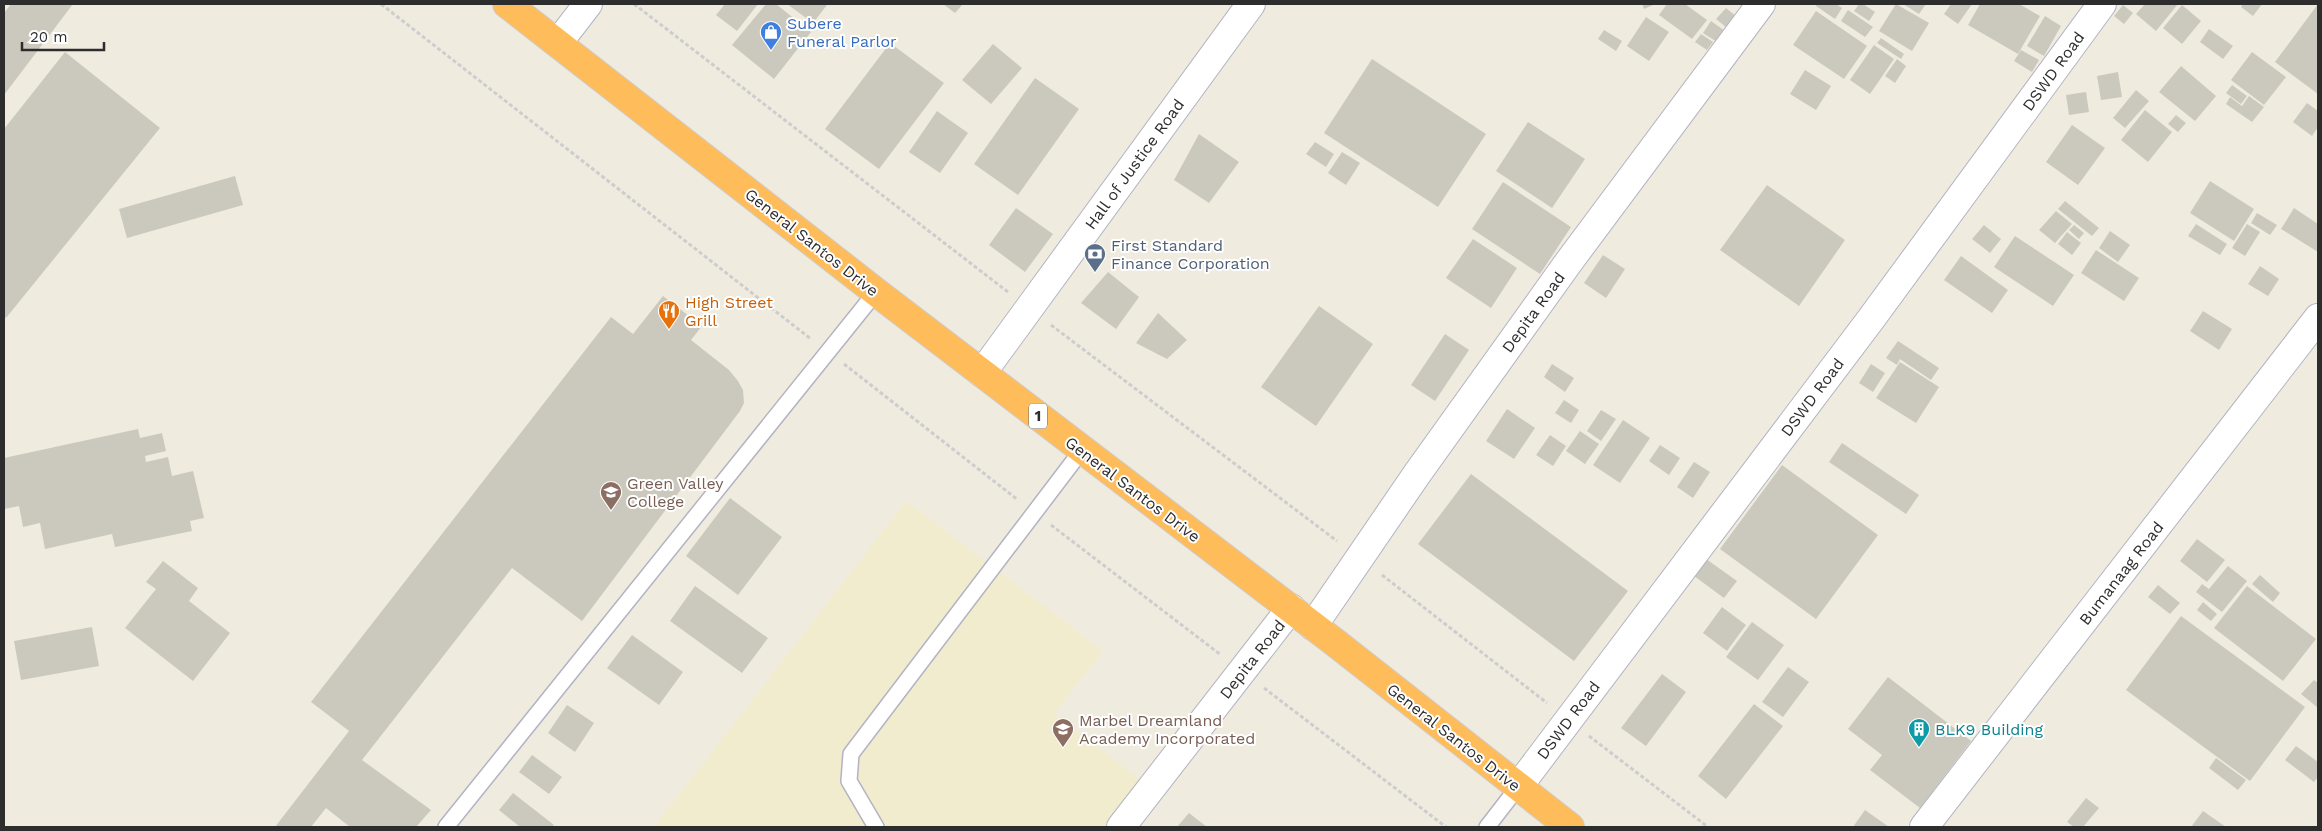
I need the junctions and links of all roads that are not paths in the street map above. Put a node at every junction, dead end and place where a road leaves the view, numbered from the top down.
1 (506, 4) edge
2 (588, 4) edge
3 (1251, 4) edge
4 (1761, 4) edge
5 (2102, 4) edge
6 (558, 43) junction
7 (876, 292) junction
8 (2318, 318) edge
9 (982, 372) junction
10 (1082, 450) junction
11 (1291, 608) junction
12 (1313, 626) junction
13 (1518, 787) junction
14 (446, 827) edge
15 (876, 827) edge
16 (1121, 827) edge
17 (1487, 827) edge
18 (1570, 827) edge
19 (1924, 827) edge

1 - 6 highway, General Santos Drive / 1
2 - 6 street
3 - 9 street, Hall of Justice Road
4 - 12 street, Depita Road
5 - 13 street, DSWD Road
6 - 7 highway, General Santos Drive / 1
7 - 9 highway, General Santos Drive / 1
7 - 14 lane
8 - 19 street, Bumanaag Road
9 - 10 highway, General Santos Drive / 1
10 - 11 highway, General Santos Drive / 1
10 - 15 lane
11 - 12 highway, General Santos Drive / 1
11 - 16 street, Depita Road
12 - 13 highway, General Santos Drive / 1
13 - 17 lane
13 - 18 highway, General Santos Drive / 1

